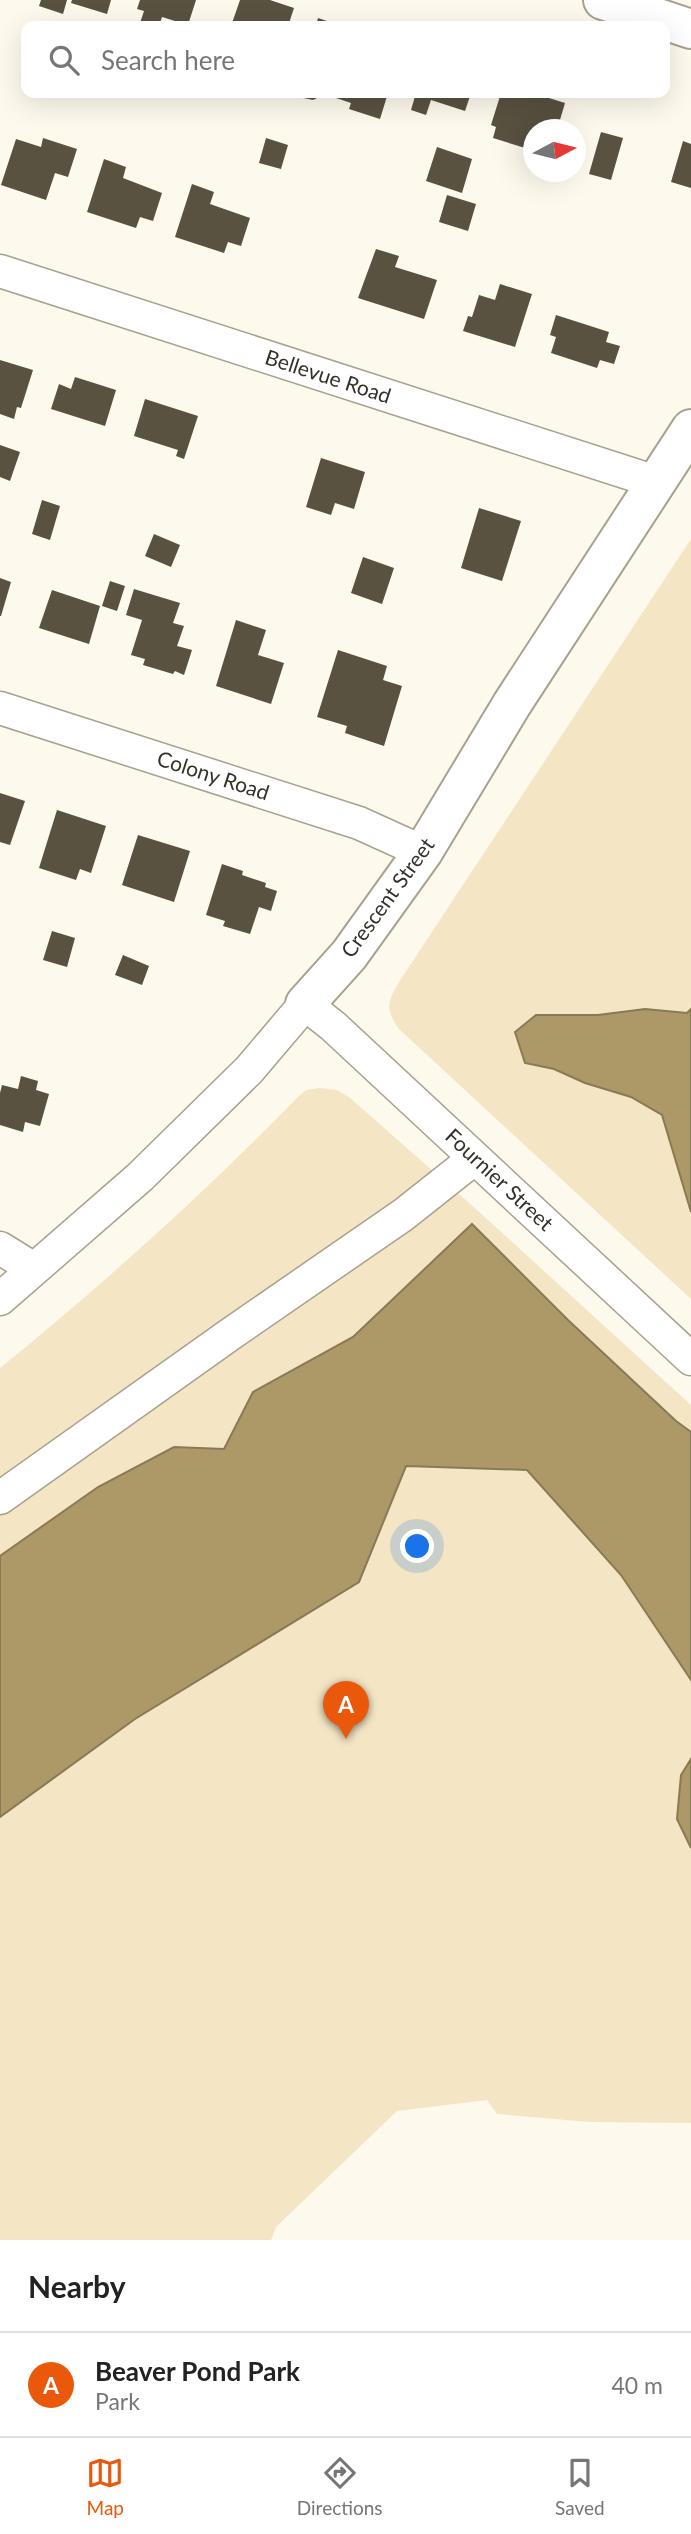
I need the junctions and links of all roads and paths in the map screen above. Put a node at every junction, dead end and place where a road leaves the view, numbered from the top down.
1 (603, 0) edge
2 (667, 21) edge
3 (670, 22) edge
4 (691, 29) edge
5 (0, 271) edge
6 (691, 429) edge
7 (656, 482) junction
8 (0, 708) edge
9 (424, 852) junction
10 (305, 1004) junction
11 (475, 1158) junction
12 (0, 1248) edge
13 (34, 1269) junction
14 (0, 1299) edge
15 (691, 1359) edge
16 (0, 1497) edge

1 - 2 main road
3 - 4 main road
5 - 7 street, Bellevue Road
6 - 7 main road, Crescent Street
7 - 9 main road, Crescent Street
8 - 9 street, Colony Road
9 - 10 main road, Crescent Street
10 - 11 street, Fournier Street
10 - 13 street, Crescent Street
11 - 15 street, Fournier Street
11 - 16 street
12 - 13 street
13 - 14 street, Crescent Street

